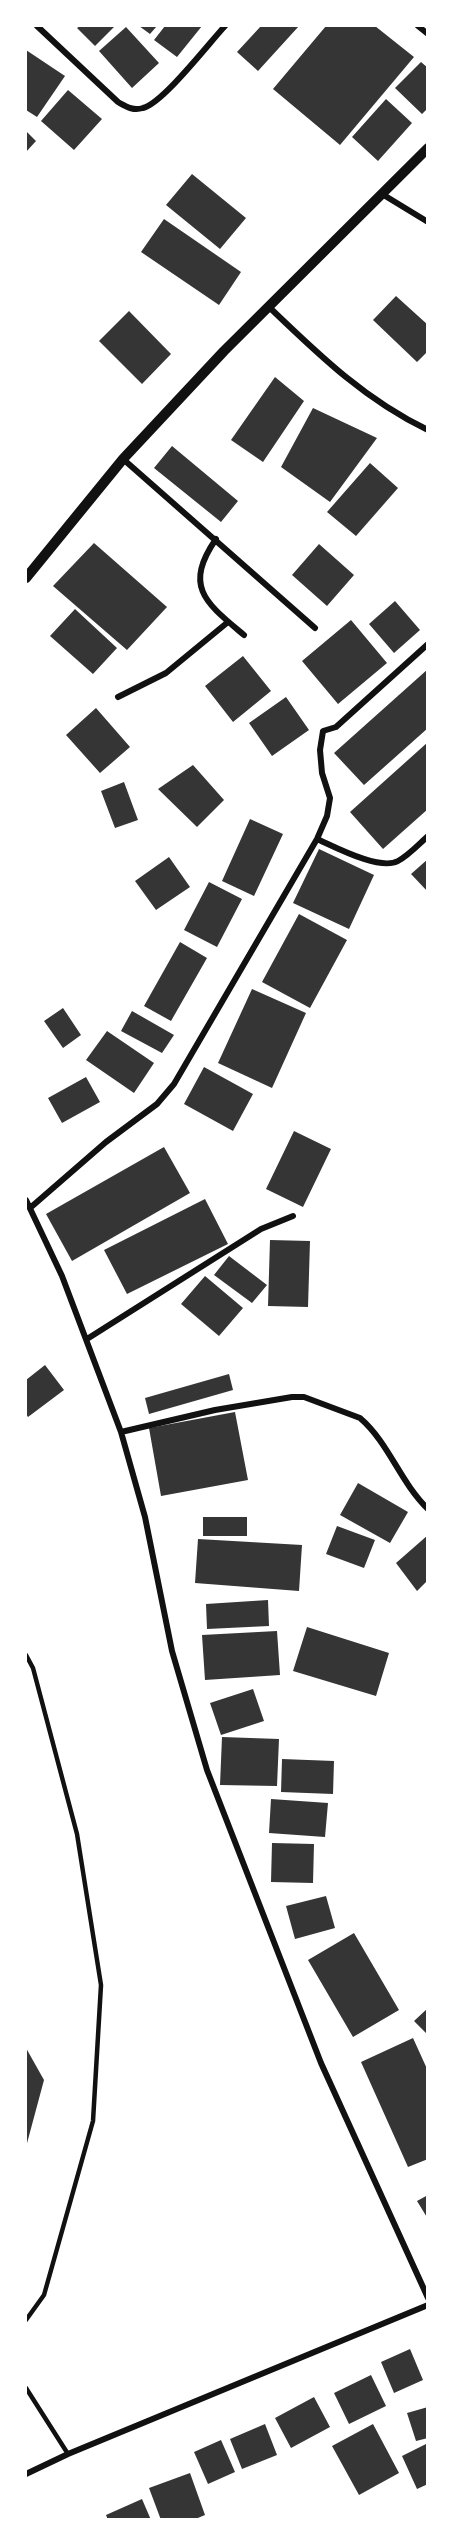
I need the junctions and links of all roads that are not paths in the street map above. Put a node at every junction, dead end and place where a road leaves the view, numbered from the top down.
1 (37, 26) edge
2 (225, 26) edge
3 (418, 26) edge
4 (428, 34) edge
5 (428, 148) edge
6 (382, 194) junction
7 (428, 222) edge
8 (269, 306) junction
9 (428, 430) edge
10 (123, 459) junction
11 (216, 539) junction
12 (26, 578) edge
13 (228, 622) junction
14 (315, 628) dead end
15 (244, 635) dead end
16 (428, 644) edge
17 (118, 697) dead end
18 (428, 836) edge
19 (317, 840) junction
20 (26, 1200) edge
21 (30, 1208) junction
22 (292, 1216) dead end
23 (87, 1339) junction
24 (121, 1432) junction
25 (428, 1509) edge
26 (26, 1656) edge
27 (428, 2298) edge
28 (428, 2305) edge
29 (26, 2320) edge
30 (26, 2388) edge
31 (68, 2454) junction
32 (26, 2474) edge

1 - 2 street
3 - 4 street
5 - 6 street
6 - 7 street
6 - 8 street
8 - 9 street
8 - 10 street
10 - 11 street
10 - 12 street
11 - 13 street
11 - 14 street
13 - 15 street
13 - 17 street
16 - 19 street
18 - 19 street
19 - 21 street
20 - 21 street
21 - 23 street
22 - 23 street
23 - 24 street
24 - 25 street
24 - 27 street
26 - 29 lane
28 - 31 street
30 - 31 lane
31 - 32 street

